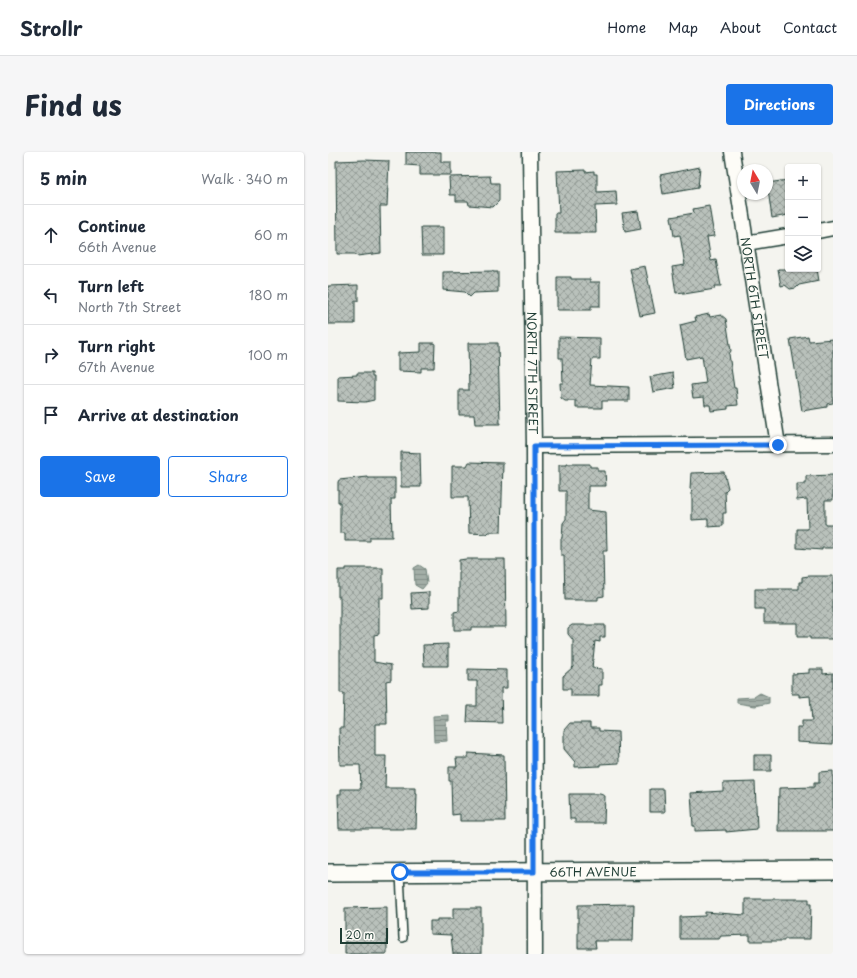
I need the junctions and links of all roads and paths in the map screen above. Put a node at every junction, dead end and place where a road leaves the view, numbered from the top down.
1 (530, 152) edge
2 (732, 152) edge
3 (833, 228) edge
4 (821, 230) edge
5 (785, 236) edge
6 (746, 243) junction
7 (833, 444) edge
8 (778, 445) junction
9 (534, 446) junction
10 (833, 870) edge
11 (400, 872) junction
12 (534, 872) junction
13 (328, 873) edge
14 (403, 938) dead end
15 (535, 954) edge

1 - 9 street, NORTH 7TH STREET
2 - 6 street, NORTH 6TH STREET
3 - 4 street
5 - 6 street
6 - 8 street, NORTH 6TH STREET
7 - 8 street
8 - 9 street
9 - 12 street, NORTH 7TH STREET
10 - 12 street, 66TH AVENUE
11 - 12 street, 66TH AVENUE
11 - 13 street, 66TH AVENUE
11 - 14 lane
12 - 15 street, NORTH 7TH STREET

